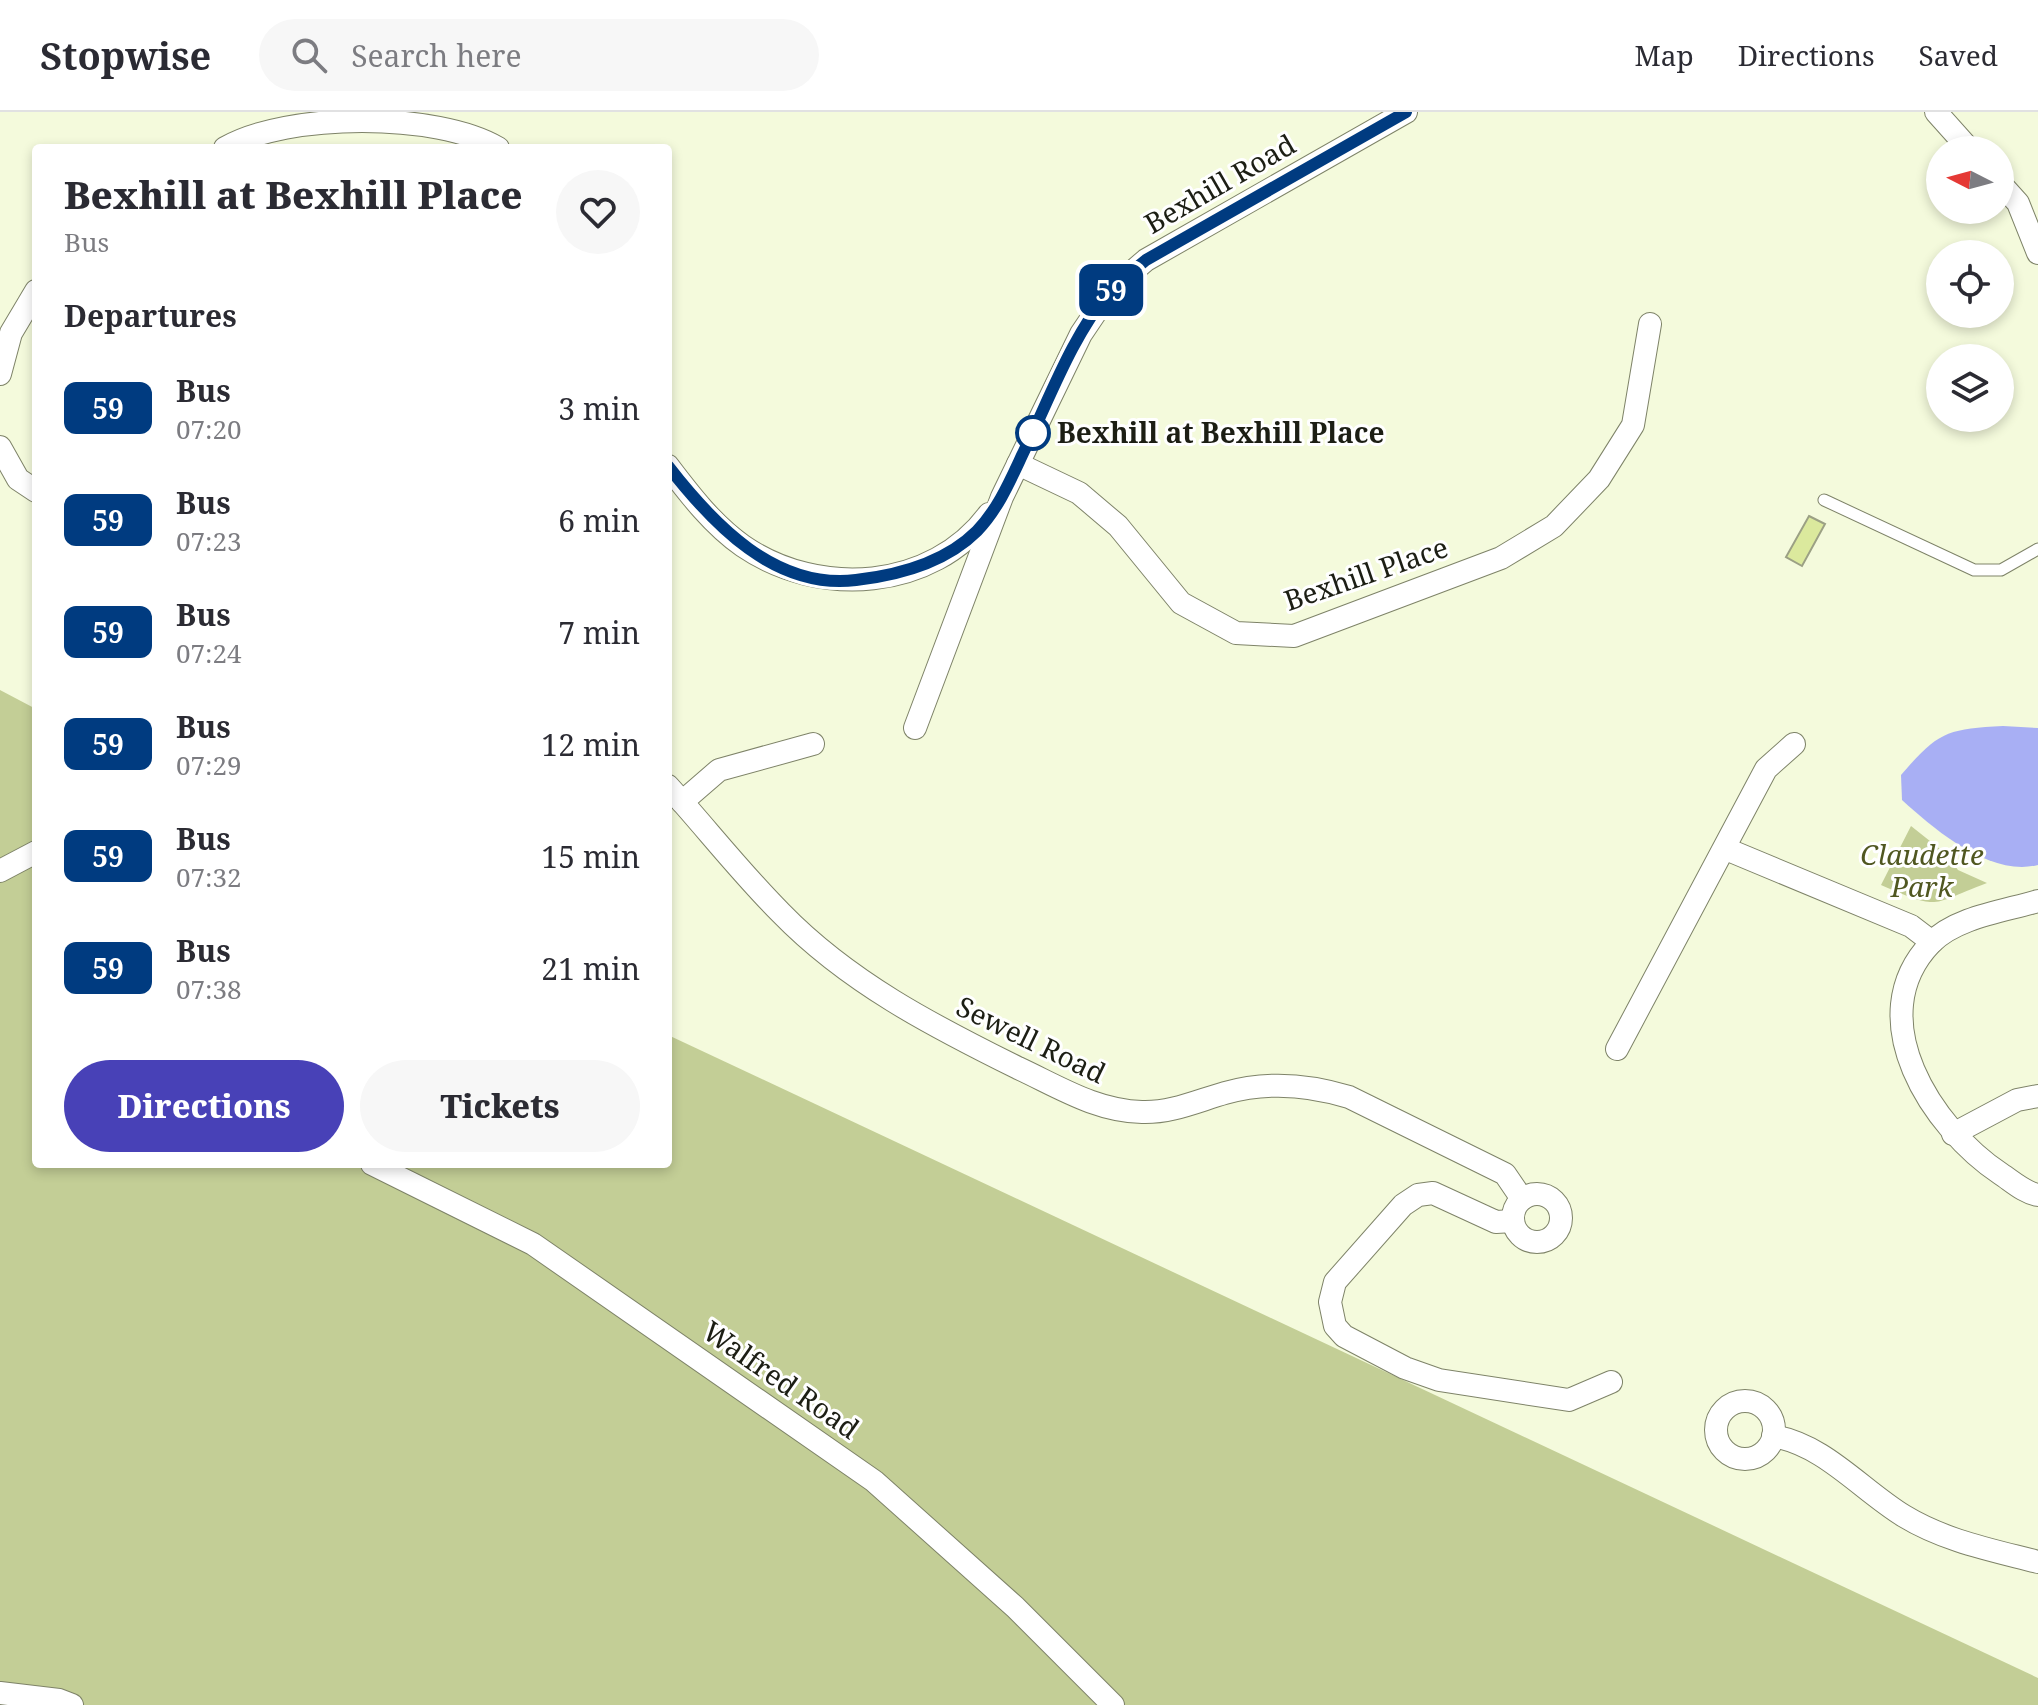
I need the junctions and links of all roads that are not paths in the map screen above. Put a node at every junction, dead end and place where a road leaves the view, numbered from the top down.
1 (1406, 112) edge
2 (1936, 112) edge
3 (1957, 136) edge
4 (232, 144) edge
5 (488, 144) edge
6 (2014, 199) edge
7 (2038, 253) edge
8 (32, 298) edge
9 (1650, 324) dead end
10 (0, 374) edge
11 (0, 447) edge
12 (1018, 464) junction
13 (672, 471) edge
14 (32, 488) edge
15 (1002, 497) junction
16 (1824, 500) dead end
17 (2038, 549) edge
18 (915, 728) dead end
19 (813, 744) dead end
20 (1794, 744) dead end
21 (675, 794) edge
22 (1726, 849) junction
23 (32, 854) edge
24 (0, 871) edge
25 (2038, 901) edge
26 (1932, 942) junction
27 (1617, 1049) dead end
28 (2038, 1096) edge
29 (1953, 1134) junction
30 (380, 1168) edge
31 (2038, 1195) edge
32 (1522, 1199) junction
33 (1513, 1221) junction
34 (1611, 1382) dead end
35 (1773, 1436) dead end
36 (2038, 1562) edge
37 (0, 1693) edge
38 (72, 1705) edge
39 (1113, 1705) edge

1 - 12 street, Bexhill Road
2 - 3 street
4 - 5 street
6 - 7 street
8 - 10 street
9 - 12 street, Bexhill Place
11 - 14 street
12 - 15 street, Bexhill Road
13 - 15 street
15 - 18 street, Bexhill Road
16 - 17 lane
19 - 21 street
20 - 22 street
21 - 32 street, Sewell Road
22 - 26 street
22 - 27 street
23 - 24 street
25 - 26 street
26 - 29 street
28 - 29 street
29 - 31 street
30 - 39 street, Walfred Road
32 - 33 street
32 - 33 street
33 - 34 street
35 - 36 street
37 - 38 street

